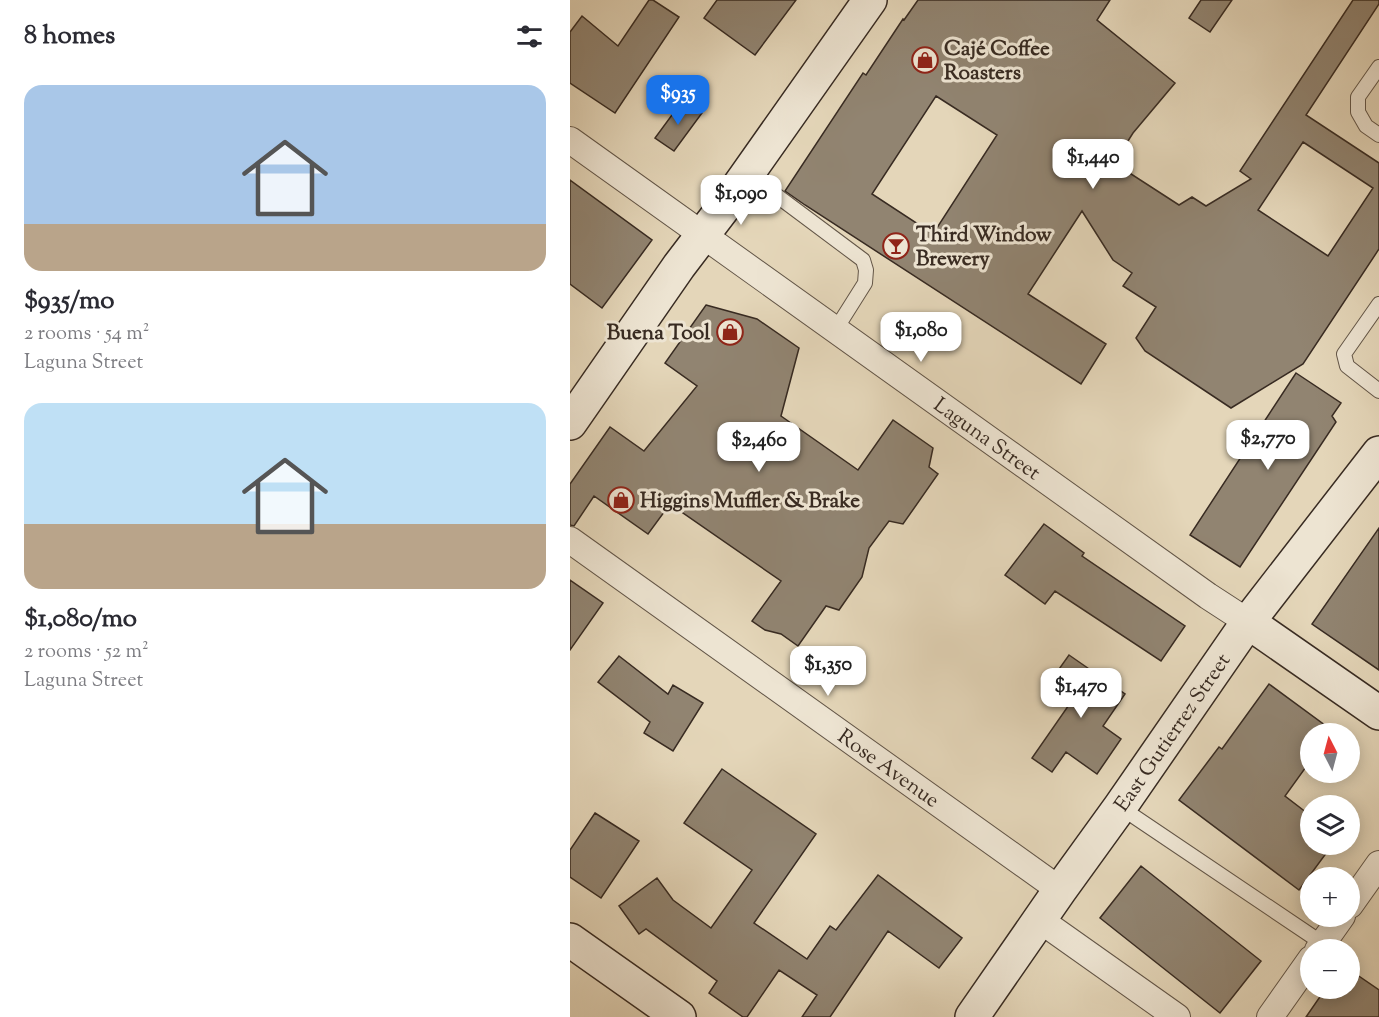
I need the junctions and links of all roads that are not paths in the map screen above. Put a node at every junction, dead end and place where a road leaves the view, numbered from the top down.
1 (870, 0) edge
2 (1379, 67) edge
3 (1379, 135) edge
4 (570, 140) edge
5 (746, 176) junction
6 (703, 235) junction
7 (1379, 304) edge
8 (836, 329) junction
9 (1379, 391) edge
10 (570, 423) edge
11 (1379, 453) edge
12 (570, 540) edge
13 (1248, 622) junction
14 (1379, 713) edge
15 (1120, 807) junction
16 (1379, 864) edge
17 (1060, 890) junction
18 (1360, 891) edge
19 (1041, 920) junction
20 (1301, 939) edge
21 (570, 940) edge
22 (1300, 975) edge
23 (679, 1017) edge
24 (972, 1017) edge
25 (1177, 1017) edge
26 (1270, 1017) edge

1 - 5 street
2 - 3 lane
4 - 6 street, Laguna Street
5 - 6 street
5 - 8 lane
6 - 8 street, Laguna Street
6 - 10 street
7 - 9 lane
8 - 13 street, Laguna Street
11 - 13 street, East Gutierrez Street
12 - 17 street, Rose Avenue
13 - 14 street, Laguna Street
13 - 15 street, East Gutierrez Street
15 - 17 street, East Gutierrez Street
15 - 20 lane
16 - 18 street
17 - 19 street, East Gutierrez Street
19 - 24 street, East Gutierrez Street
19 - 25 street
21 - 23 street
22 - 26 street

